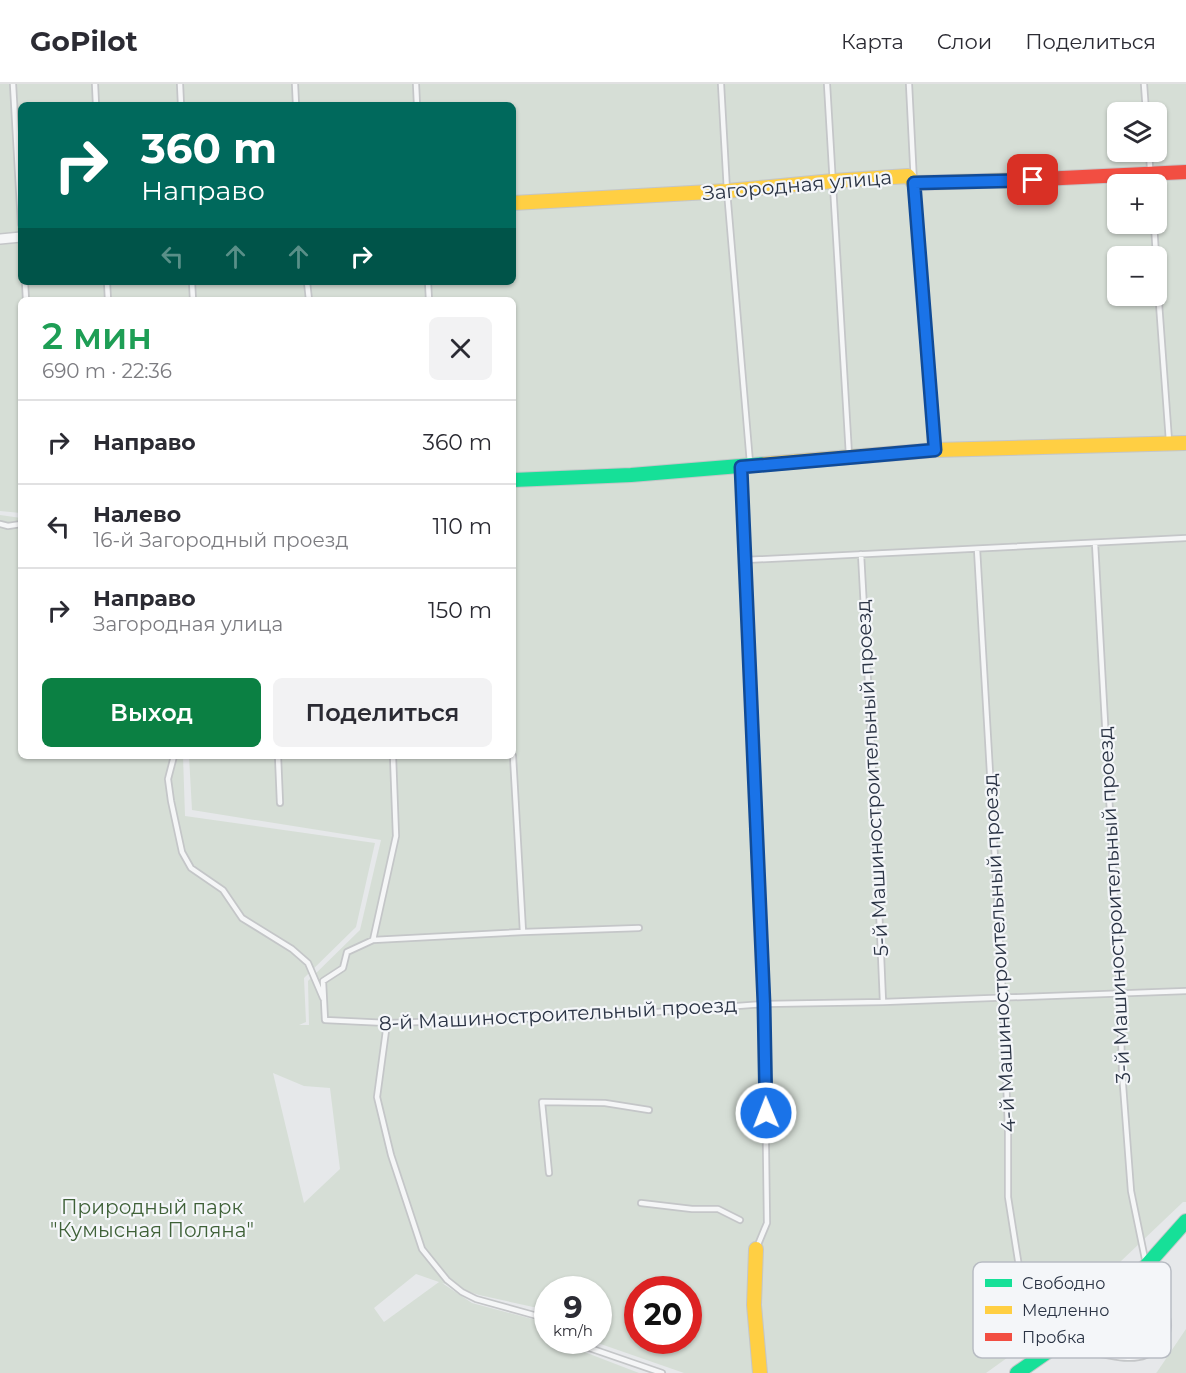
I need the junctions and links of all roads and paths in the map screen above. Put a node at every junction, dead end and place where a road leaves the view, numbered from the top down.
1 (13, 84) edge
2 (95, 84) edge
3 (180, 84) edge
4 (295, 84) edge
5 (416, 84) edge
6 (721, 84) edge
7 (827, 84) edge
8 (909, 84) edge
9 (1144, 84) edge
10 (96, 102) edge
11 (181, 102) edge
12 (296, 102) edge
13 (417, 102) edge
14 (1145, 102) edge
15 (18, 172) edge
16 (1186, 172) edge
17 (1167, 176) edge
18 (1107, 179) edge
19 (833, 181) junction
20 (914, 183) junction
21 (727, 191) junction
22 (516, 203) edge
23 (18, 237) edge
24 (0, 239) edge
25 (1159, 306) edge
26 (1169, 443) junction
27 (1186, 443) edge
28 (935, 450) junction
29 (849, 458) junction
30 (746, 466) junction
31 (516, 480) edge
32 (0, 524) edge
33 (18, 524) edge
34 (1186, 538) edge
35 (1095, 543) junction
36 (978, 549) junction
37 (861, 554) junction
38 (746, 560) junction
39 (173, 759) edge
40 (279, 759) edge
41 (393, 759) edge
42 (513, 759) edge
43 (280, 803) dead end
44 (639, 928) dead end
45 (524, 932) junction
46 (373, 940) junction
47 (1186, 992) edge
48 (1120, 993) junction
49 (1003, 997) junction
50 (324, 1000) junction
51 (883, 1002) junction
52 (764, 1004) junction
53 (387, 1023) junction
54 (649, 1110) dead end
55 (549, 1173) dead end
56 (641, 1203) dead end
57 (740, 1220) dead end
58 (1186, 1221) edge
59 (756, 1249) joint
60 (1018, 1262) edge
61 (1145, 1262) edge
62 (1150, 1262) edge
63 (534, 1315) edge
64 (607, 1354) edge
65 (1039, 1358) edge
66 (662, 1373) edge
67 (760, 1373) edge
68 (1017, 1373) edge

1 - 15 lane
2 - 10 lane
3 - 11 lane
4 - 12 lane
5 - 13 lane
6 - 21 lane
7 - 19 lane
8 - 20 lane
9 - 14 lane
16 - 17 street, Загородная улица
18 - 20 street, Загородная улица
19 - 20 street, Загородная улица
19 - 21 street, Загородная улица
19 - 29 lane
20 - 28 lane
21 - 22 street, Загородная улица
21 - 30 lane
23 - 24 street
25 - 26 lane
26 - 27 street
26 - 28 street
28 - 29 street
29 - 30 street
30 - 31 street
30 - 38 lane
32 - 33 lane
34 - 35 lane
35 - 36 lane
35 - 48 lane, 3-й Машиностроительный проезд
36 - 37 lane
36 - 49 lane, 4-й Машиностроительный проезд
37 - 38 lane
37 - 51 lane, 5-й Машиностроительный проезд
38 - 52 lane
39 - 50 lane
40 - 43 lane
41 - 46 lane
42 - 45 lane
44 - 45 lane
45 - 46 lane
46 - 50 lane
47 - 48 lane, 8-й Машиностроительный проезд
48 - 49 lane, 8-й Машиностроительный проезд
48 - 61 lane, 3-й Машиностроительный проезд
49 - 51 lane, 8-й Машиностроительный проезд
49 - 60 lane, 4-й Машиностроительный проезд
50 - 53 lane, 8-й Машиностроительный проезд
51 - 52 lane, 8-й Машиностроительный проезд
52 - 53 lane, 8-й Машиностроительный проезд
52 - 59 lane
53 - 63 lane
54 - 55 lane
56 - 57 lane
58 - 62 street
59 - 67 street
64 - 66 lane
65 - 68 street

